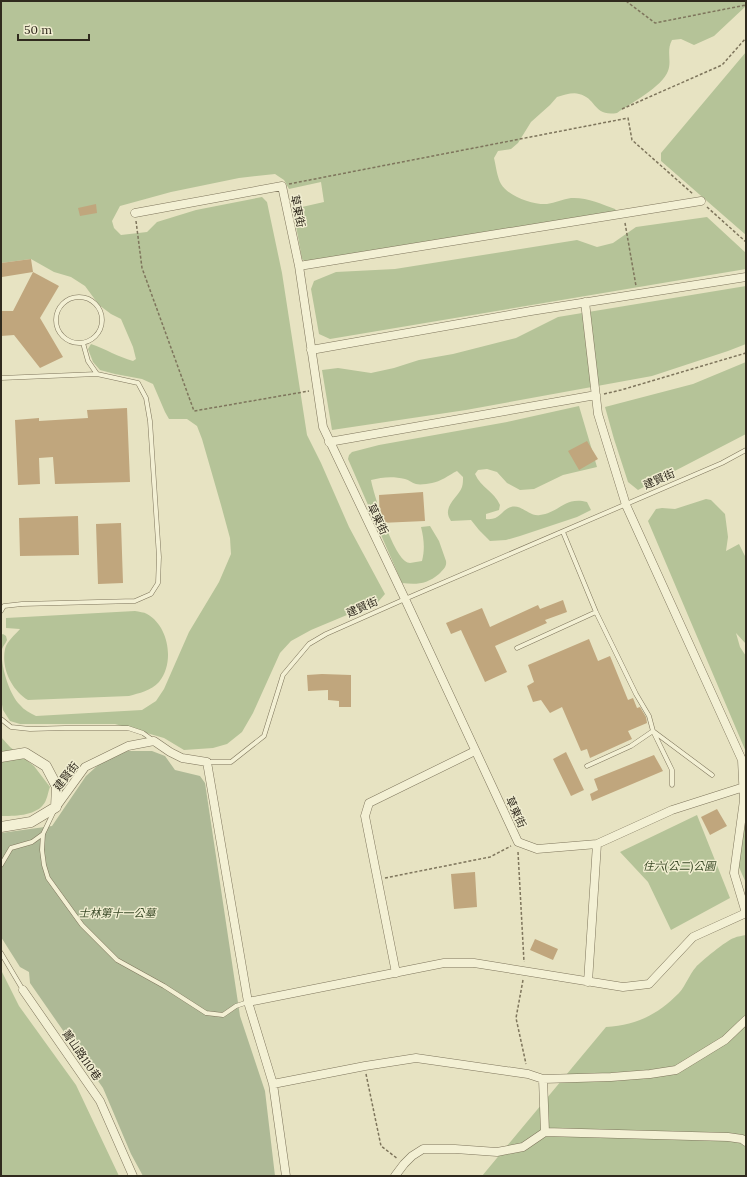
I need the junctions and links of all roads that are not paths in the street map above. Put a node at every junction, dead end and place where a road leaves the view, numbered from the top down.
1 (701, 201) road end
2 (135, 213) road end
3 (299, 266) junction
4 (746, 276) edge
5 (585, 302) junction
6 (83, 343) junction
7 (311, 350) junction
8 (97, 374) junction
9 (1, 378) edge
10 (596, 395) junction
11 (329, 442) junction
12 (746, 450) edge
13 (626, 505) junction
14 (563, 532) junction
15 (405, 599) junction
16 (1, 611) edge
17 (596, 612) junction
18 (517, 648) dead end
19 (1, 719) edge
20 (653, 731) junction
21 (154, 742) junction
22 (475, 751) junction
23 (1, 756) edge
24 (207, 762) junction
25 (587, 766) dead end
26 (712, 775) dead end
27 (672, 785) dead end
28 (744, 787) junction
29 (56, 807) junction
30 (1, 827) edge
31 (43, 834) junction
32 (597, 844) junction
33 (1, 865) edge
34 (746, 913) edge
35 (1, 953) edge
36 (396, 973) junction
37 (588, 982) junction
38 (23, 990) joint
39 (248, 1002) junction
40 (746, 1020) edge
41 (543, 1079) junction
42 (273, 1084) junction
43 (545, 1132) junction
44 (746, 1142) edge
45 (133, 1176) edge
46 (286, 1176) edge
47 (395, 1176) edge

1 - 3 street
2 - 3 street, 草東街
3 - 7 street, 草東街
4 - 5 street
5 - 7 street
5 - 10 street
6 - 6 lane
6 - 8 lane
7 - 11 street, 草東街
8 - 9 lane
8 - 16 lane
10 - 11 street
10 - 13 street
11 - 15 street, 草東街
12 - 13 lane, 建賢街
13 - 14 lane, 建賢街
13 - 28 street
14 - 15 lane, 建賢街
14 - 17 lane
15 - 22 street, 草東街
15 - 24 lane, 建賢街
17 - 18 lane
17 - 20 lane
19 - 21 lane
20 - 25 lane
20 - 26 lane
20 - 27 lane
21 - 24 street, 建賢街
21 - 29 street, 建賢街
22 - 32 street, 草東街
22 - 36 street
23 - 29 street
24 - 39 street
28 - 32 street
28 - 34 street
29 - 30 street
29 - 31 lane
31 - 33 lane
31 - 39 lane
32 - 37 street
34 - 37 street
35 - 38 lane, 菁山路110巷
36 - 37 street
36 - 39 street
38 - 45 street, 菁山路110巷
39 - 42 street
40 - 41 street
41 - 42 street
41 - 43 street
42 - 46 street
43 - 44 street
43 - 47 street

